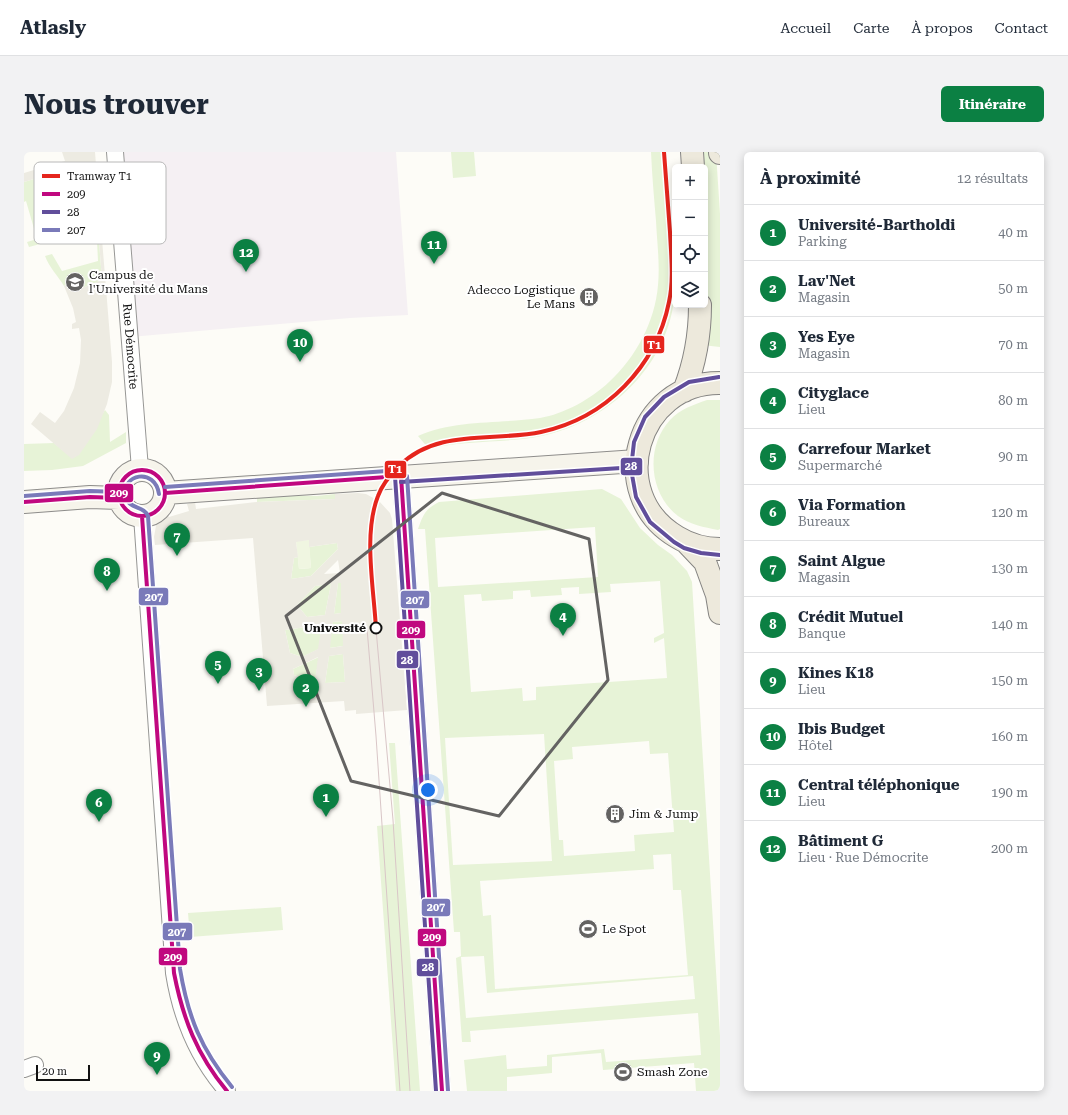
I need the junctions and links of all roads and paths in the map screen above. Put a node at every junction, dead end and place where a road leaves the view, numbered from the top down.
1 (115, 152) edge
2 (692, 152) edge
3 (116, 162) edge
4 (693, 164) edge
5 (122, 244) edge
6 (700, 308) edge
7 (720, 383) edge
8 (684, 391) junction
9 (637, 461) junction
10 (140, 469) junction
11 (401, 476) junction
12 (165, 493) junction
13 (119, 498) junction
14 (24, 502) edge
15 (142, 516) junction
16 (685, 542) junction
17 (720, 549) edge
18 (720, 613) edge
19 (227, 1091) edge
20 (442, 1091) edge

1 - 3 street, Rue Démocrite
2 - 4 main road
5 - 10 street, Rue Démocrite
6 - 8 main road
7 - 8 main road
8 - 9 main road
9 - 11 street
9 - 16 main road
10 - 12 street
10 - 13 street
11 - 12 street
11 - 20 street
12 - 15 street
13 - 14 street
13 - 15 street
15 - 19 street
16 - 17 main road
16 - 18 main road

